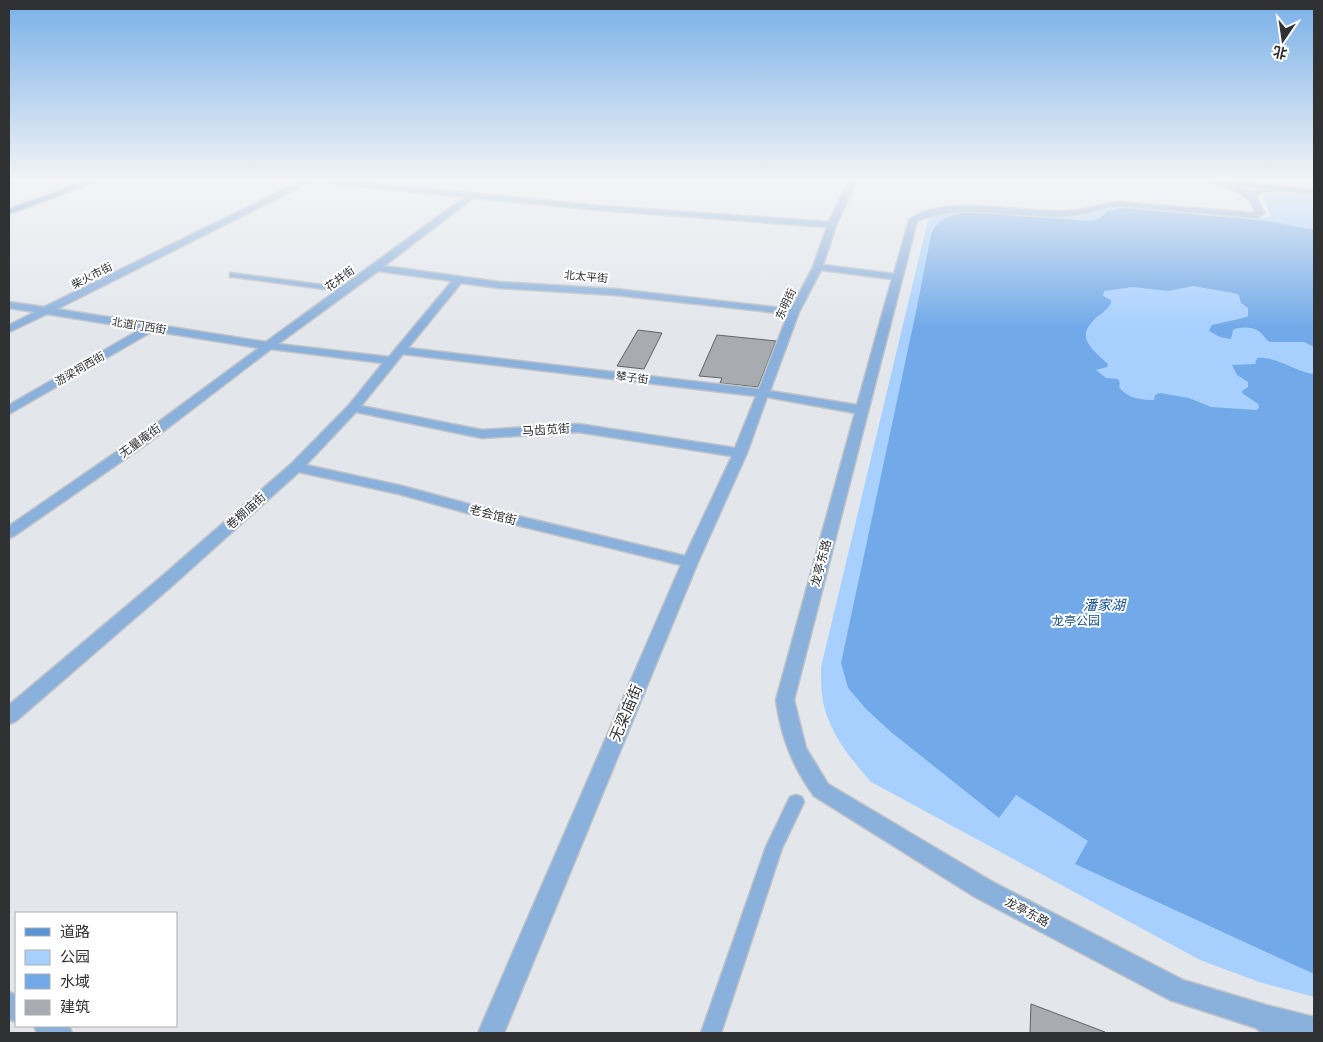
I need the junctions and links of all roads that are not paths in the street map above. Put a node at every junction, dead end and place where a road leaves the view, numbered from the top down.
1 (210, 230) edge
2 (427, 230) edge
3 (830, 230) edge
4 (910, 230) edge
5 (818, 267) junction
6 (376, 268) junction
7 (233, 275) dead end
8 (897, 278) junction
9 (458, 280) junction
10 (346, 290) junction
11 (9, 305) edge
12 (46, 311) junction
13 (794, 312) junction
14 (150, 328) junction
15 (9, 329) edge
16 (270, 346) junction
17 (396, 355) junction
18 (763, 393) junction
19 (353, 408) junction
20 (9, 410) edge
21 (862, 410) junction
22 (740, 453) junction
23 (296, 467) junction
24 (9, 533) edge
25 (690, 562) junction
26 (9, 716) edge
27 (796, 802) dead end
28 (1263, 1017) junction
29 (1314, 1030) edge
30 (492, 1033) edge
31 (712, 1033) edge
32 (1282, 1033) edge

1 - 12 street, 柴火市街
2 - 6 street, 花井街
3 - 5 street, 东明街
4 - 8 street, 龙亭东路
5 - 8 street
5 - 13 street, 东明街
6 - 9 street, 北太平街
6 - 10 street, 花井街
7 - 10 lane
8 - 21 street, 龙亭东路
9 - 13 street, 北太平街
9 - 17 street, 卷棚庙街
10 - 16 street, 花井街
11 - 12 street, 北道门西街
12 - 14 street, 北道门西街
12 - 15 street, 柴火市街
13 - 18 street, 东明街
14 - 16 street, 北道门西街
14 - 20 street, 游梁祠西街
16 - 17 street, 北道门西街
16 - 24 street, 无量庵街
17 - 18 street, 辇子街
17 - 19 street, 卷棚庙街
18 - 21 street, 辇子街
18 - 22 street, 无梁庙街
19 - 22 street, 马齿苋街
19 - 23 street, 卷棚庙街
21 - 28 street, 龙亭东路
22 - 25 street, 无梁庙街
23 - 25 street, 老会馆街
23 - 26 street, 卷棚庙街
25 - 30 street, 无梁庙街
27 - 31 lane
28 - 29 street
28 - 32 street, 龙亭东路

